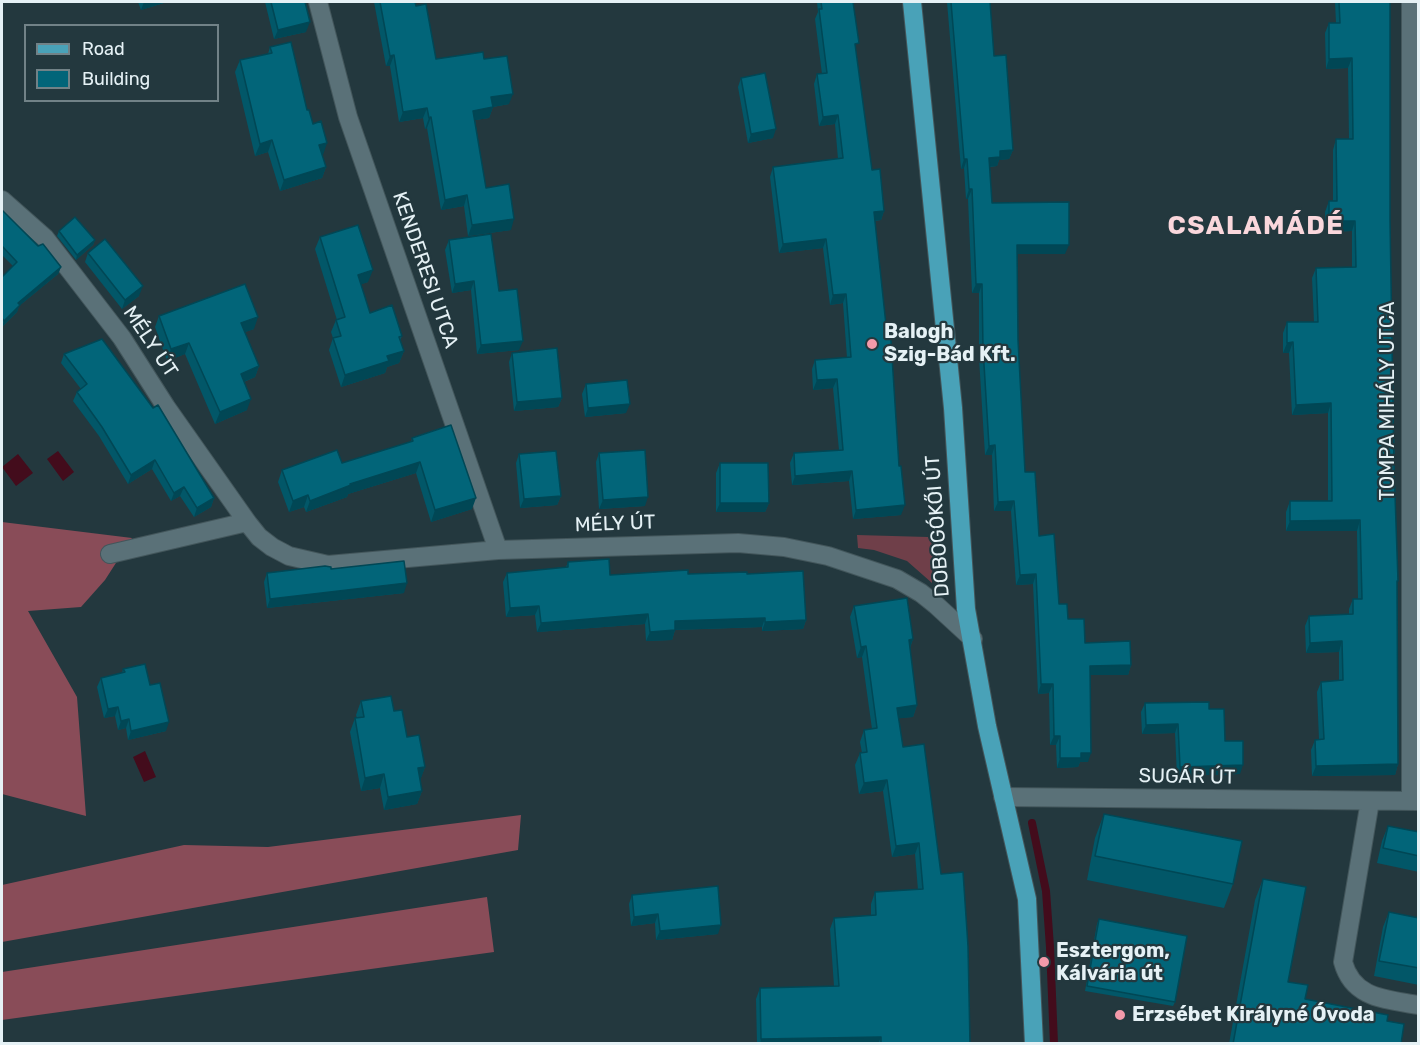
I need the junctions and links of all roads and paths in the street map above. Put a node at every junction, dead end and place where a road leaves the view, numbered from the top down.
1 (318, 2) edge
2 (912, 2) edge
3 (1411, 2) edge
4 (2, 200) edge
5 (247, 522) junction
6 (498, 550) junction
7 (110, 554) dead end
8 (973, 639) junction
9 (1003, 797) junction
10 (1370, 801) junction
11 (1415, 801) edge
12 (1419, 1005) edge
13 (1034, 1044) edge

1 - 6 street, KENDERESI UTCA
2 - 8 main road, DOBOGÓKŐI ÚT
3 - 11 street, TOMPA MIHÁLY UTCA
4 - 5 street, MÉLY ÚT
5 - 6 street, MÉLY ÚT
5 - 7 street
6 - 8 street, MÉLY ÚT
8 - 9 main road, DOBOGÓKŐI ÚT
9 - 10 street, SUGÁR ÚT
9 - 13 main road, DOBOGÓKŐI ÚT
10 - 11 street, SUGÁR ÚT
10 - 12 street

